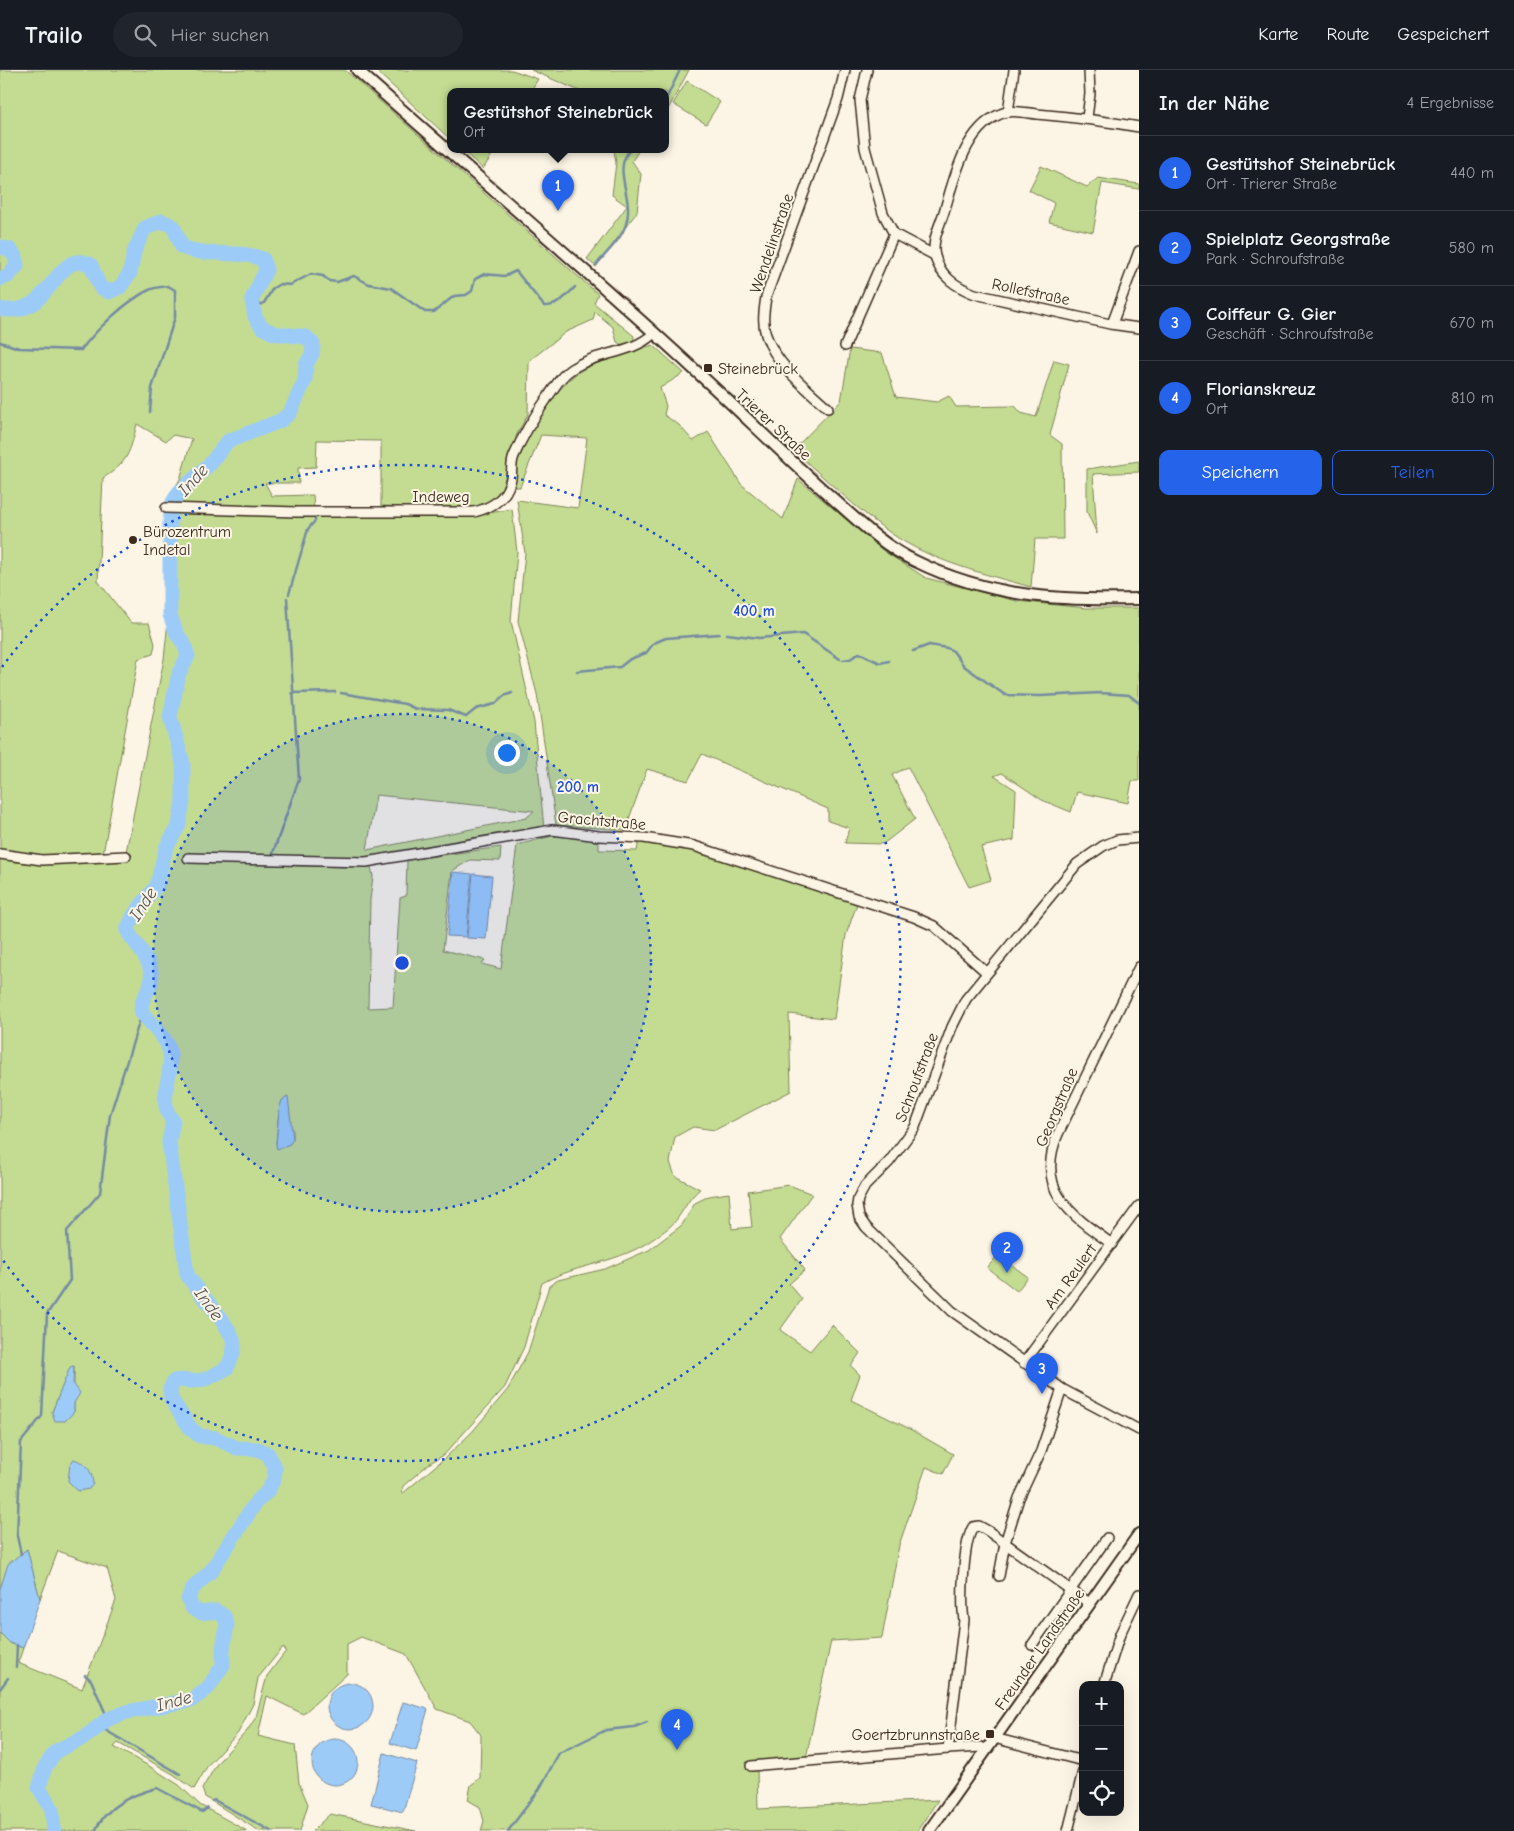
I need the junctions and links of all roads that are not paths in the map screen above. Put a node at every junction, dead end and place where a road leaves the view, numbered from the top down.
1 (357, 70) edge
2 (845, 70) edge
3 (867, 70) edge
4 (1014, 70) edge
5 (1089, 70) edge
6 (1008, 112) junction
7 (1087, 118) junction
8 (1139, 127) edge
9 (447, 150) edge
10 (450, 153) edge
11 (894, 234) junction
12 (1139, 251) edge
13 (934, 255) junction
14 (1112, 324) junction
15 (1139, 328) edge
16 (653, 334) junction
17 (845, 346) dead end
18 (828, 408) dead end
19 (166, 508) dead end
20 (1139, 599) edge
21 (1139, 838) edge
22 (0, 854) edge
23 (126, 856) dead end
24 (188, 858) dead end
25 (1139, 968) edge
26 (986, 972) junction
27 (1139, 1206) edge
28 (1112, 1244) junction
29 (1024, 1363) junction
30 (1062, 1390) junction
31 (1139, 1430) edge
32 (1139, 1534) edge
33 (1107, 1538) dead end
34 (1006, 1543) junction
35 (999, 1576) dead end
36 (1071, 1589) junction
37 (1139, 1594) edge
38 (1089, 1603) junction
39 (1032, 1645) dead end
40 (1105, 1681) edge
41 (994, 1738) junction
42 (948, 1749) junction
43 (985, 1750) junction
44 (1079, 1760) edge
45 (751, 1766) dead end
46 (1079, 1787) edge
47 (929, 1831) edge
48 (1068, 1831) edge

1 - 9 main road, Trierer Straße
2 - 18 street, Wendelinstraße
3 - 11 street
4 - 6 street
5 - 7 street
6 - 7 street
6 - 13 street
7 - 8 street
10 - 16 main road, Trierer Straße
11 - 13 street
11 - 17 street
12 - 14 street
13 - 14 street, Rollefstraße
14 - 15 street, Rollefstraße
16 - 19 street, Indeweg
16 - 20 main road, Trierer Straße
21 - 26 street, Schroufstraße
22 - 23 street
24 - 26 street, Grachtstraße
25 - 28 street, Georgstraße
26 - 29 street, Schroufstraße
27 - 28 street, Am Reulert
28 - 29 street, Am Reulert
29 - 30 street, Schroufstraße
30 - 31 street, Schroufstraße
30 - 34 street
32 - 38 main road, Freunder Landstraße
33 - 36 street
34 - 35 street
34 - 36 street
34 - 42 street
36 - 38 street
36 - 39 street
37 - 40 street
38 - 41 main road, Freunder Landstraße
41 - 43 main road, Freunder Landstraße
41 - 44 street
42 - 43 street
42 - 45 street
43 - 47 main road, Freunder Landstraße
46 - 48 street

